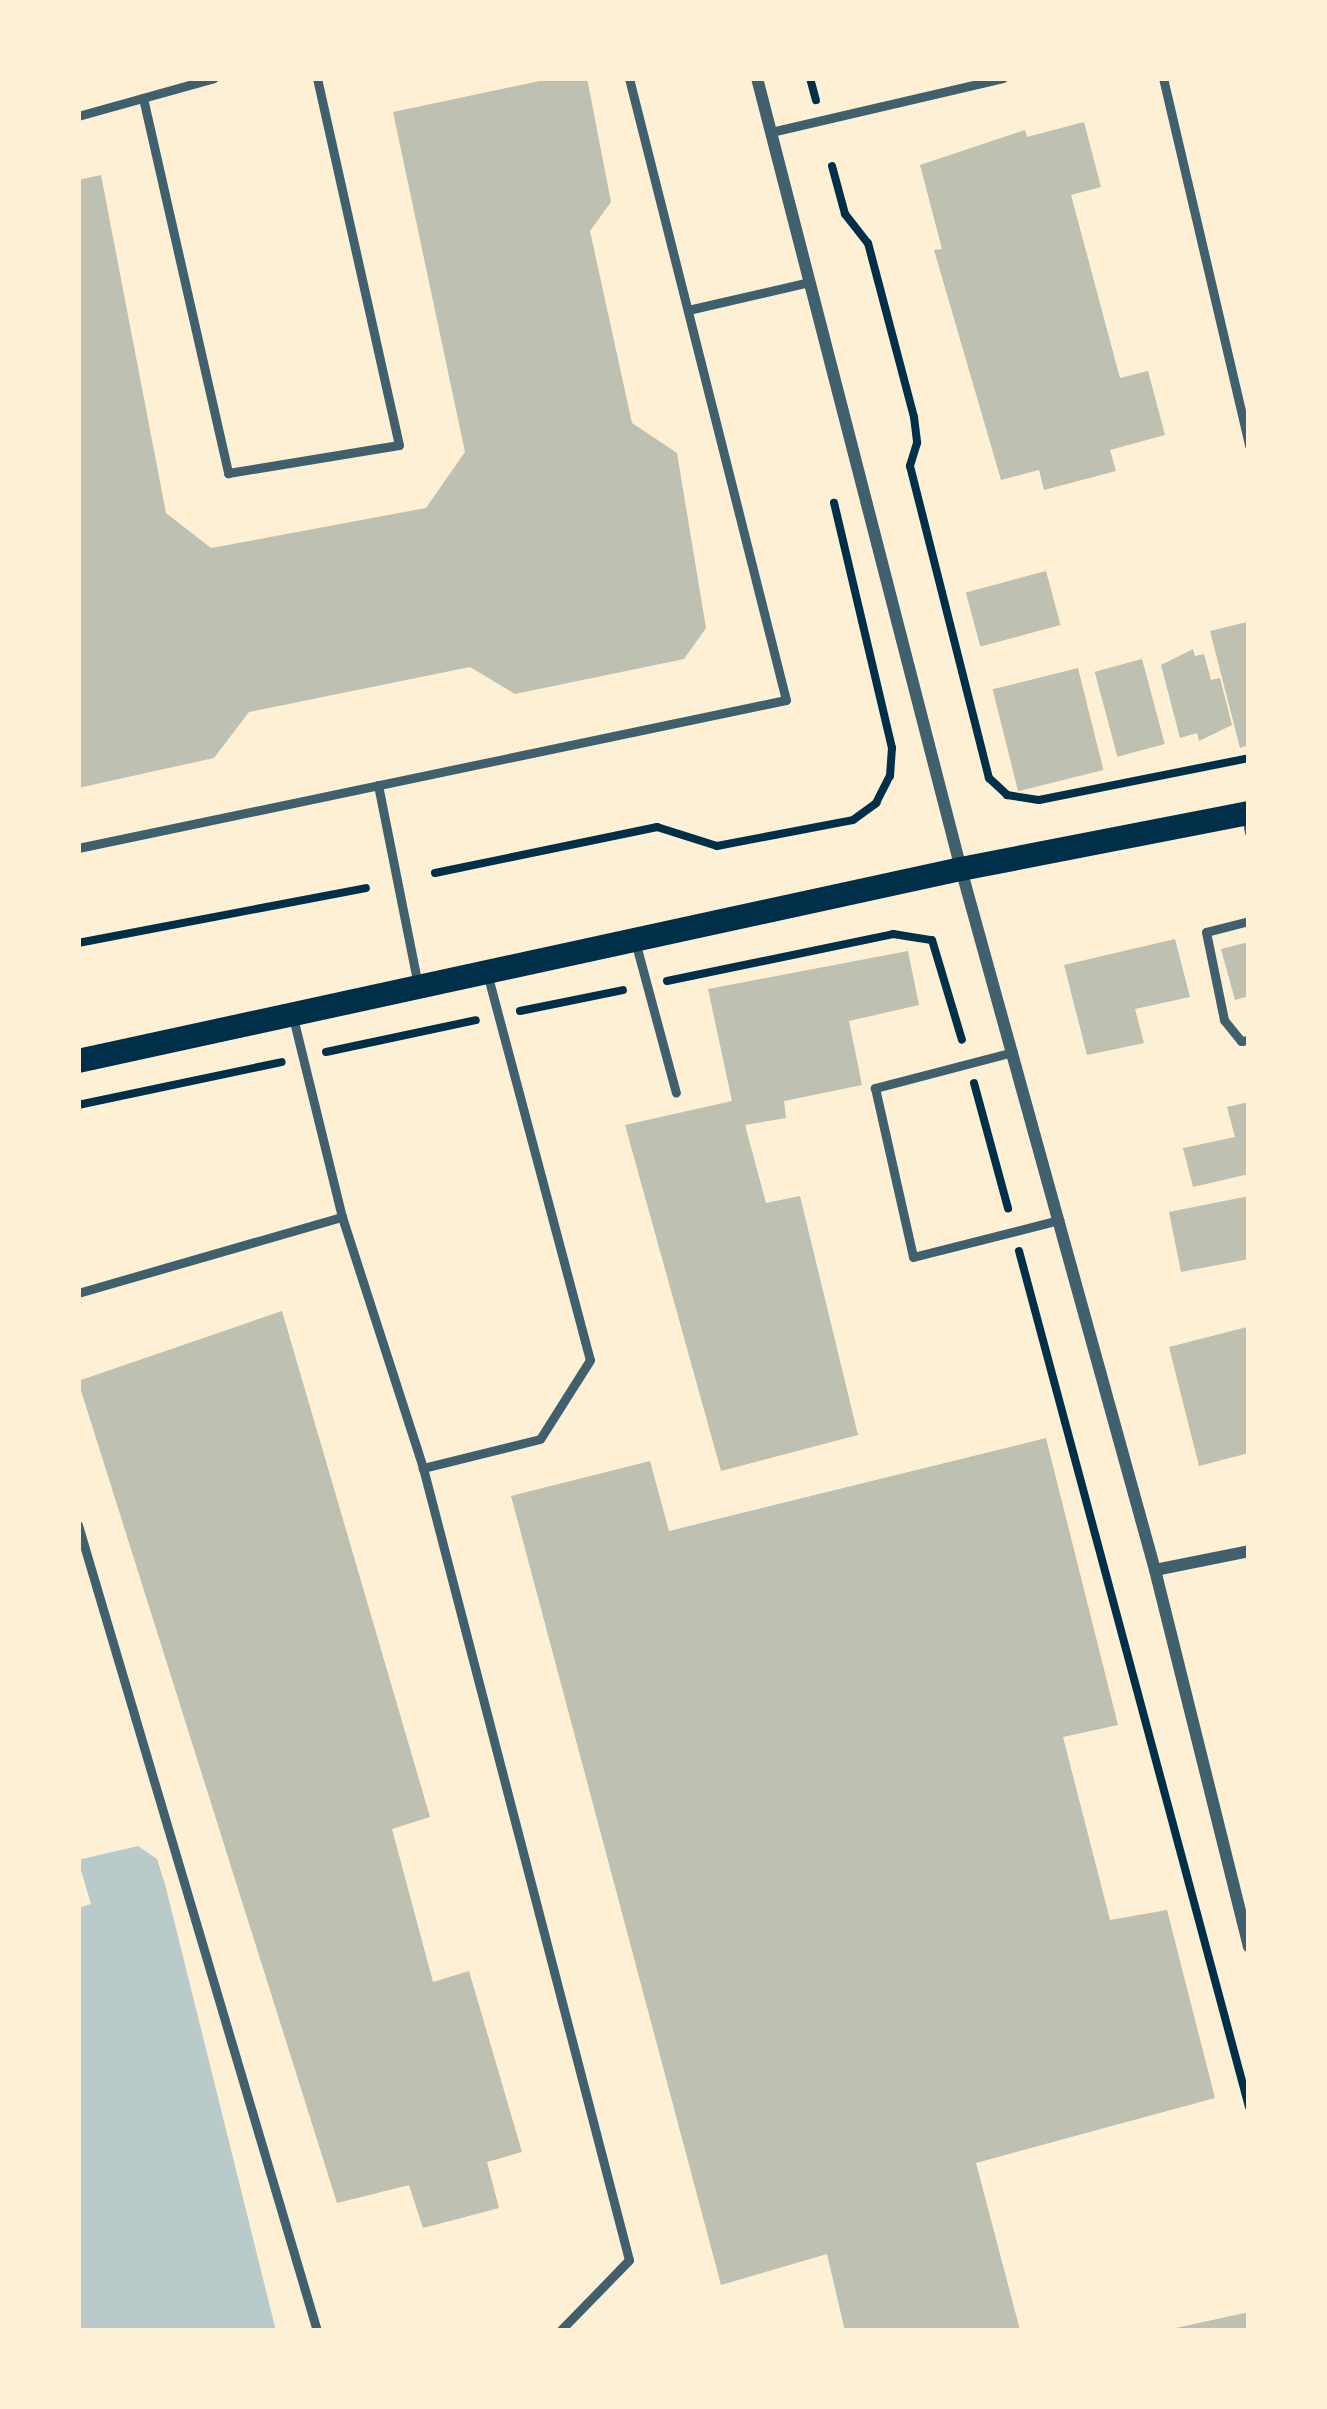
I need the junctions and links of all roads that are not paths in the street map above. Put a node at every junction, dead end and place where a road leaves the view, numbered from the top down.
1 (214, 78) edge
2 (317, 78) edge
3 (629, 78) edge
4 (757, 78) edge
5 (1003, 78) edge
6 (1163, 78) edge
7 (143, 98) junction
8 (78, 116) edge
9 (771, 132) junction
10 (809, 282) junction
11 (688, 310) junction
12 (1249, 446) edge
13 (378, 785) junction
14 (1248, 820) edge
15 (78, 848) edge
16 (961, 869) junction
17 (1249, 921) edge
18 (635, 940) junction
19 (487, 973) junction
20 (418, 988) junction
21 (292, 1015) junction
22 (1249, 1040) edge
23 (1013, 1052) junction
24 (78, 1060) edge
25 (676, 1093) dead end
26 (342, 1216) junction
27 (1059, 1220) junction
28 (78, 1293) edge
29 (422, 1468) junction
30 (78, 1526) edge
31 (1249, 1550) edge
32 (1156, 1570) junction
33 (1249, 1946) edge
34 (317, 2331) edge
35 (560, 2331) edge

1 - 7 lane
2 - 7 lane
3 - 11 lane
4 - 9 street
5 - 9 lane
6 - 12 lane
7 - 8 lane
9 - 10 street
10 - 11 lane
10 - 16 street
11 - 13 lane
13 - 15 lane
13 - 20 lane
14 - 16 main road
16 - 18 main road
16 - 23 street
17 - 22 lane
18 - 19 main road
18 - 25 lane
19 - 20 main road
19 - 29 lane
20 - 21 main road
21 - 24 main road
21 - 26 lane
23 - 27 street
23 - 27 lane
26 - 28 lane
26 - 29 lane
27 - 32 street
29 - 35 lane
30 - 34 lane
31 - 32 street
32 - 33 street

